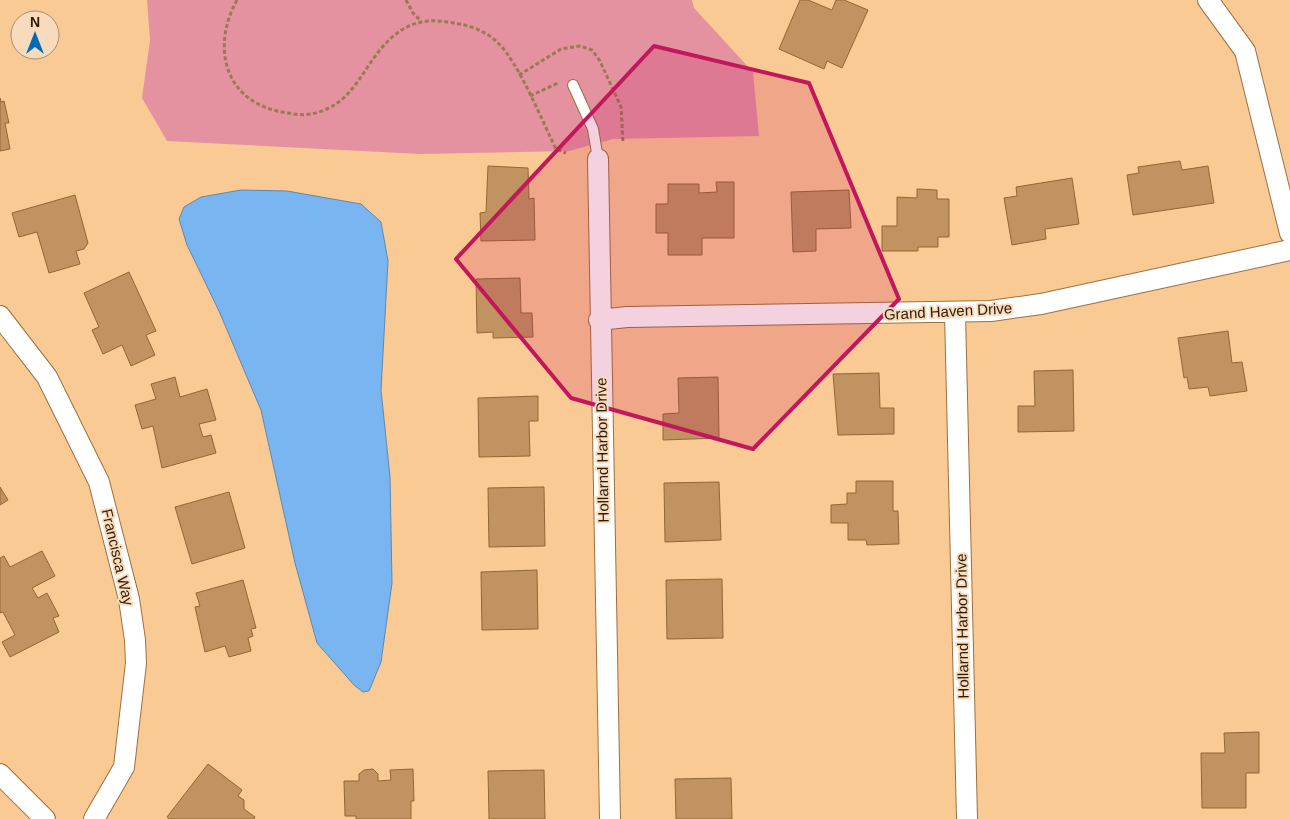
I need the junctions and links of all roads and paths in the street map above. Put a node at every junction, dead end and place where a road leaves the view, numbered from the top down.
1 (236, 0) edge
2 (406, 0) edge
3 (1208, 0) edge
4 (421, 21) junction
5 (573, 85) joint
6 (530, 96) junction
7 (566, 153) dead end
8 (598, 158) joint
9 (1290, 232) edge
10 (1290, 250) edge
11 (955, 314) junction
12 (0, 316) edge
13 (599, 320) junction
14 (0, 775) edge
15 (45, 819) edge
16 (94, 819) edge
17 (610, 819) edge
18 (967, 819) edge

1 - 4 path
2 - 4 path
3 - 9 street
4 - 6 path
5 - 6 path
5 - 8 lane, Hollarnd Harbor Drive
6 - 7 path
8 - 13 street, Hollarnd Harbor Drive
10 - 11 street, Grand Haven Drive
11 - 13 street, Grand Haven Drive
11 - 18 street, Hollarnd Harbor Drive
12 - 16 street, Francisca Way
13 - 17 street, Hollarnd Harbor Drive
14 - 15 street

